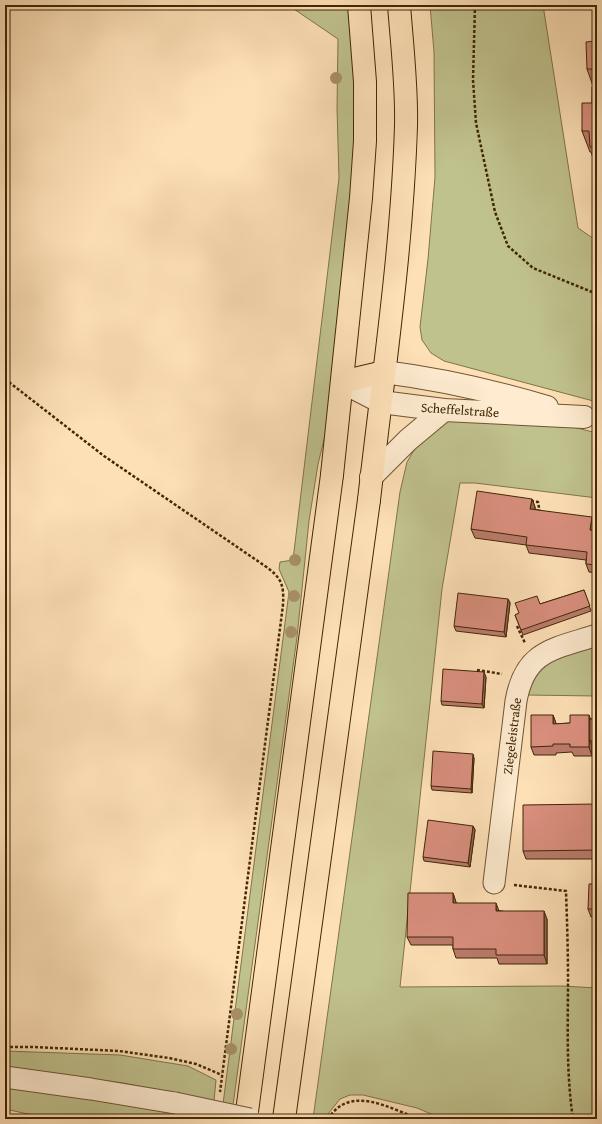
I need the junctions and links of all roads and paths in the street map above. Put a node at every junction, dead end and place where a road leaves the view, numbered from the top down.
1 (359, 5) edge
2 (398, 5) edge
3 (475, 5) edge
4 (597, 294) edge
5 (384, 372) junction
6 (5, 380) edge
7 (342, 382) junction
8 (381, 402) junction
9 (444, 410) junction
10 (590, 419) edge
11 (371, 477) junction
12 (527, 506) edge
13 (540, 514) junction
14 (546, 515) edge
15 (539, 518) edge
16 (597, 528) edge
17 (597, 535) edge
18 (597, 635) edge
19 (477, 670) edge
20 (523, 677) junction
21 (494, 883) joint
22 (5, 1047) edge
23 (222, 1074) junction
24 (5, 1077) edge
25 (219, 1097) dead end
26 (246, 1119) edge
27 (250, 1119) edge
28 (284, 1119) edge
29 (328, 1119) edge
30 (419, 1119) edge
31 (572, 1119) edge

1 - 7 main road
2 - 5 main road
3 - 4 path
5 - 7 main road
5 - 8 main road
5 - 10 street, Scheffelstraße
6 - 23 path
7 - 8 street, Scheffelstraße
7 - 26 main road
8 - 9 street, Scheffelstraße
8 - 11 main road
9 - 10 street, Scheffelstraße
9 - 11 street
11 - 28 main road
12 - 13 path
13 - 14 path
13 - 15 path
16 - 17 path
18 - 20 street, Ziegeleistraße
19 - 20 path
20 - 21 street, Ziegeleistraße
21 - 31 path
22 - 23 path
23 - 25 path
24 - 27 street, bridge
29 - 30 path

